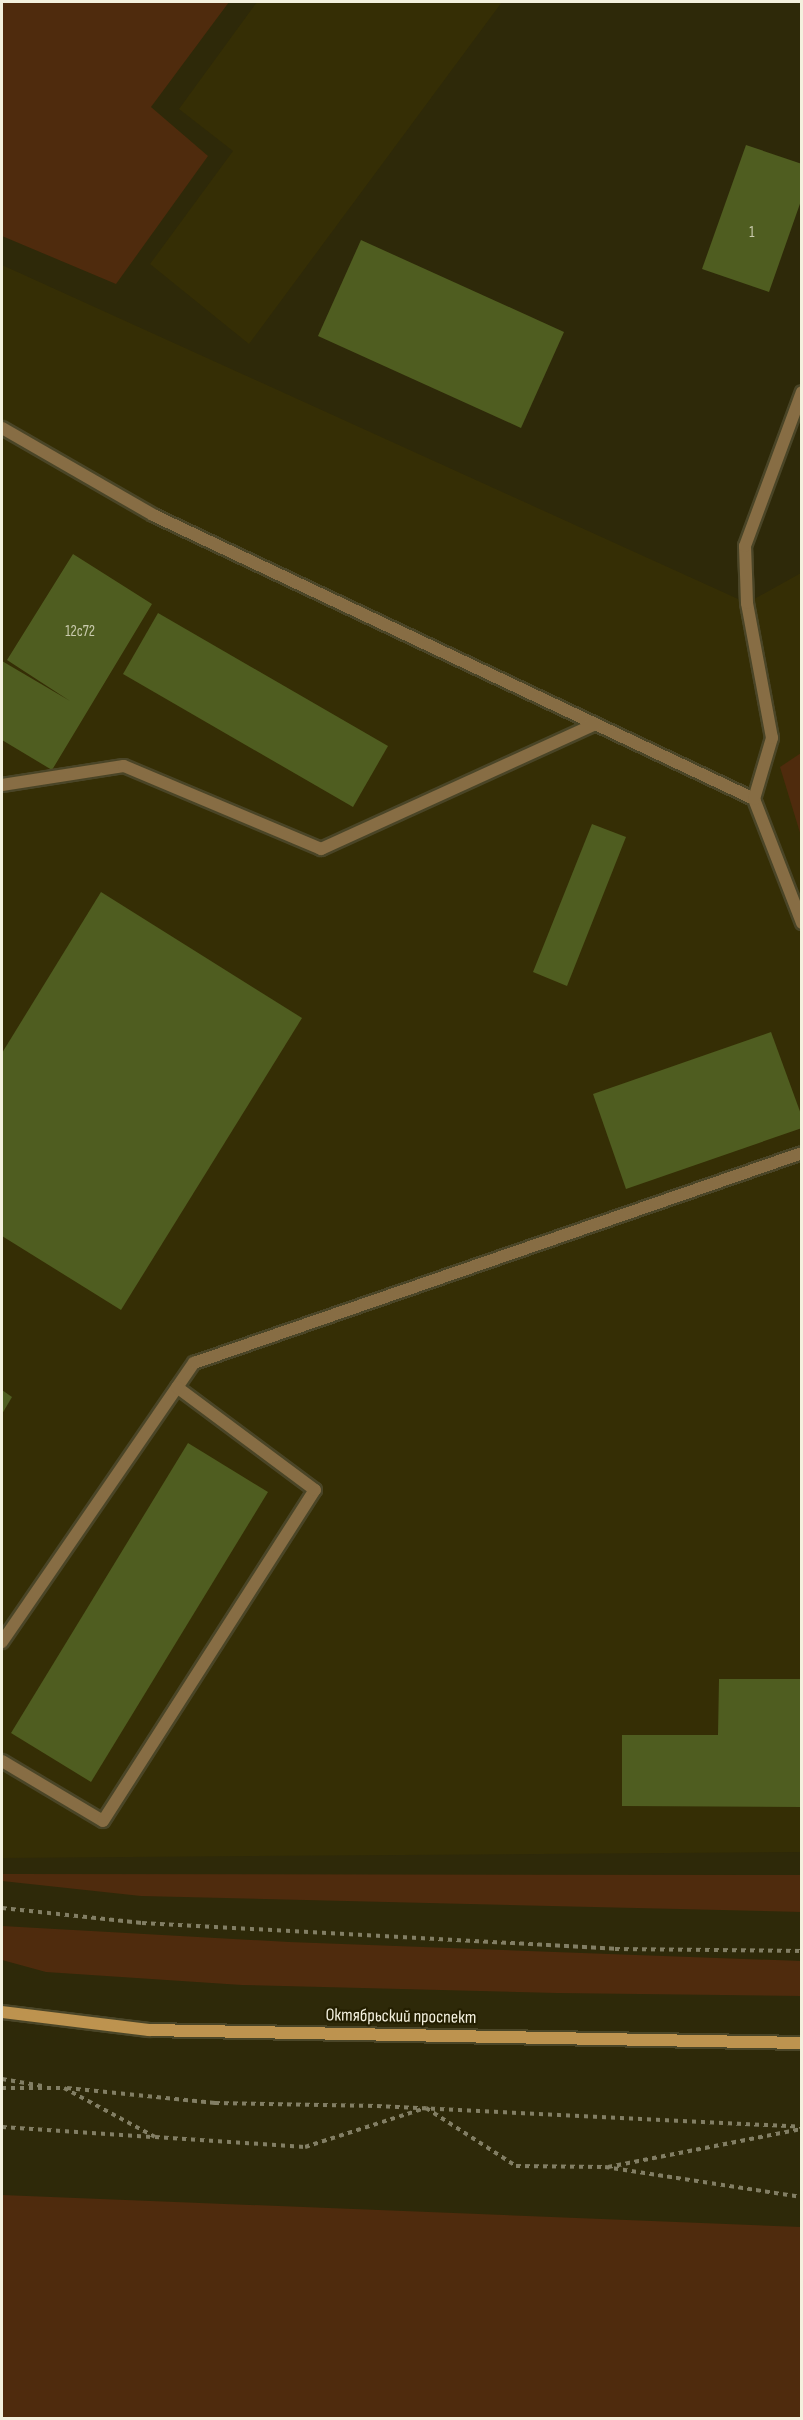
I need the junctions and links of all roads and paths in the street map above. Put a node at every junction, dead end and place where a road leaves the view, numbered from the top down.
1 (801, 392) edge
2 (2, 428) edge
3 (595, 724) junction
4 (2, 785) edge
5 (754, 799) junction
6 (801, 923) edge
7 (801, 1153) edge
8 (177, 1387) junction
9 (2, 1642) edge
10 (2, 1761) edge
11 (2, 1908) edge
12 (801, 1951) edge
13 (2, 2012) edge
14 (801, 2043) edge
15 (2, 2079) edge
16 (2, 2088) edge
17 (64, 2088) junction
18 (426, 2108) junction
19 (2, 2127) edge
20 (801, 2128) edge
21 (155, 2137) junction
22 (605, 2167) junction
23 (801, 2197) edge

1 - 5 lane
2 - 3 lane
3 - 4 lane
3 - 5 lane
5 - 6 lane
7 - 8 lane
8 - 9 lane
8 - 10 lane
11 - 12 path
13 - 14 main road, Октябрьский проспект
15 - 17 path
16 - 17 path
17 - 18 path
17 - 21 path
18 - 20 path
18 - 21 path
18 - 22 path
19 - 21 path
20 - 22 path
22 - 23 path

